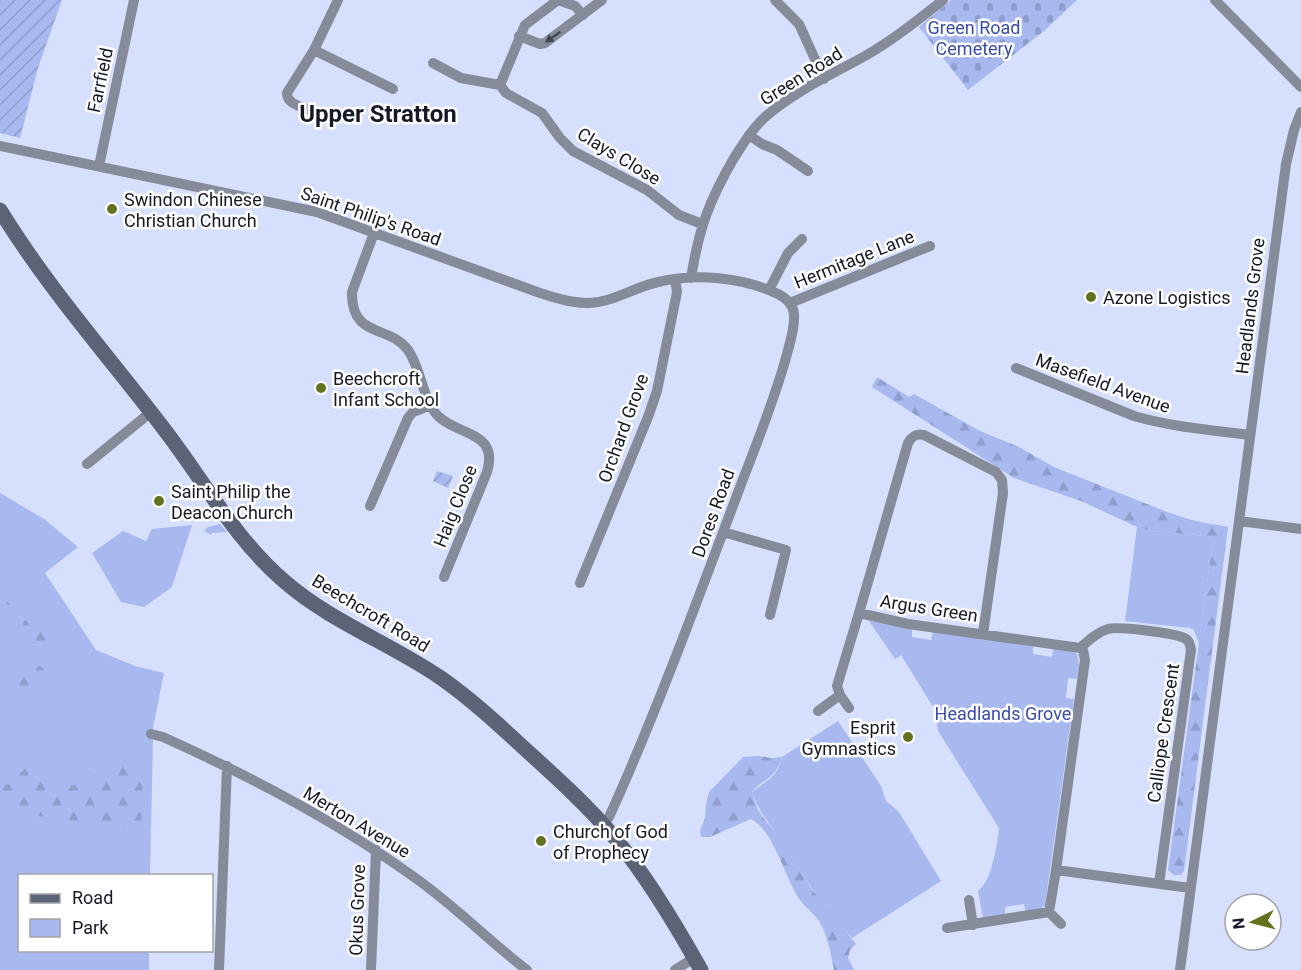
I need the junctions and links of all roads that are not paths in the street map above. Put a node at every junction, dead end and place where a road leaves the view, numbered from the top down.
1 (134, 0) edge
2 (338, 0) edge
3 (602, 0) edge
4 (775, 0) edge
5 (943, 0) edge
6 (1215, 0) edge
7 (583, 15) junction
8 (519, 36) junction
9 (314, 50) junction
10 (434, 63) dead end
11 (824, 79) junction
12 (500, 85) junction
13 (1301, 87) edge
14 (393, 89) dead end
15 (309, 110) dead end
16 (1301, 112) edge
17 (749, 135) junction
18 (0, 146) edge
19 (99, 166) junction
20 (808, 171) dead end
21 (0, 210) edge
22 (702, 224) junction
23 (374, 233) junction
24 (802, 240) dead end
25 (930, 246) dead end
26 (691, 278) junction
27 (675, 279) junction
28 (769, 291) junction
29 (790, 303) junction
30 (1016, 368) dead end
31 (431, 405) junction
32 (151, 412) junction
33 (1250, 435) junction
34 (87, 464) dead end
35 (370, 506) dead end
36 (1239, 521) junction
37 (1301, 529) edge
38 (723, 532) junction
39 (444, 577) dead end
40 (580, 584) dead end
41 (859, 613) junction
42 (770, 615) dead end
43 (983, 634) junction
44 (1080, 648) junction
45 (840, 695) junction
46 (849, 708) dead end
47 (818, 711) dead end
48 (151, 734) dead end
49 (227, 766) junction
50 (603, 824) junction
51 (376, 850) junction
52 (1056, 870) junction
53 (1160, 884) junction
54 (1190, 888) junction
55 (969, 900) dead end
56 (1049, 912) junction
57 (1061, 924) dead end
58 (973, 925) junction
59 (947, 928) dead end
60 (698, 964) edge
61 (219, 970) edge
62 (371, 970) edge
63 (527, 970) edge
64 (675, 970) edge
65 (1180, 970) edge

1 - 19 street, Farrfield
2 - 9 street
3 - 7 street
4 - 11 street
5 - 11 street, Green Road
6 - 13 street
7 -> 8 street
7 - 8 street
8 - 12 street
9 - 14 street
9 - 15 street
10 - 12 street
11 - 17 street, Green Road
12 - 22 street, Clays Close
16 - 33 street, Headlands Grove
17 - 20 street
17 - 22 street, Green Road
18 - 19 street, Saint Philip's Road
19 - 23 street, Saint Philip's Road
21 - 32 main road, Beechcroft Road
22 - 26 street, Green Road
23 - 27 street, Saint Philip's Road
23 - 31 street, Haig Close
24 - 28 street
25 - 29 street, Hermitage Lane
26 - 27 street, Saint Philip's Road
26 - 28 street
27 - 40 street, Orchard Grove
28 - 29 street
29 - 38 street, Dores Road
30 - 33 street, Masefield Avenue
31 - 35 street
31 - 39 street, Haig Close
32 - 34 street
32 - 50 main road, Beechcroft Road
33 - 36 street, Headlands Grove
36 - 37 street
36 - 54 street, Headlands Grove
38 - 42 street
38 - 50 street, Dores Road
41 - 43 street, Argus Green
41 - 43 street
41 - 45 street, Argus Green
43 - 44 street, Argus Green
44 - 52 street
44 - 53 street, Calliope Crescent
45 - 46 street
45 - 47 street
48 - 49 street, Merton Avenue
49 - 51 street, Merton Avenue
49 - 61 street
50 - 60 main road, Beechcroft Road
51 - 62 street, Okus Grove
51 - 63 street, Merton Avenue
52 - 53 street
52 - 56 street
53 - 54 street
54 - 65 street, Headlands Grove
55 - 58 street
56 - 57 street
56 - 58 street
58 - 59 street
60 - 64 street

